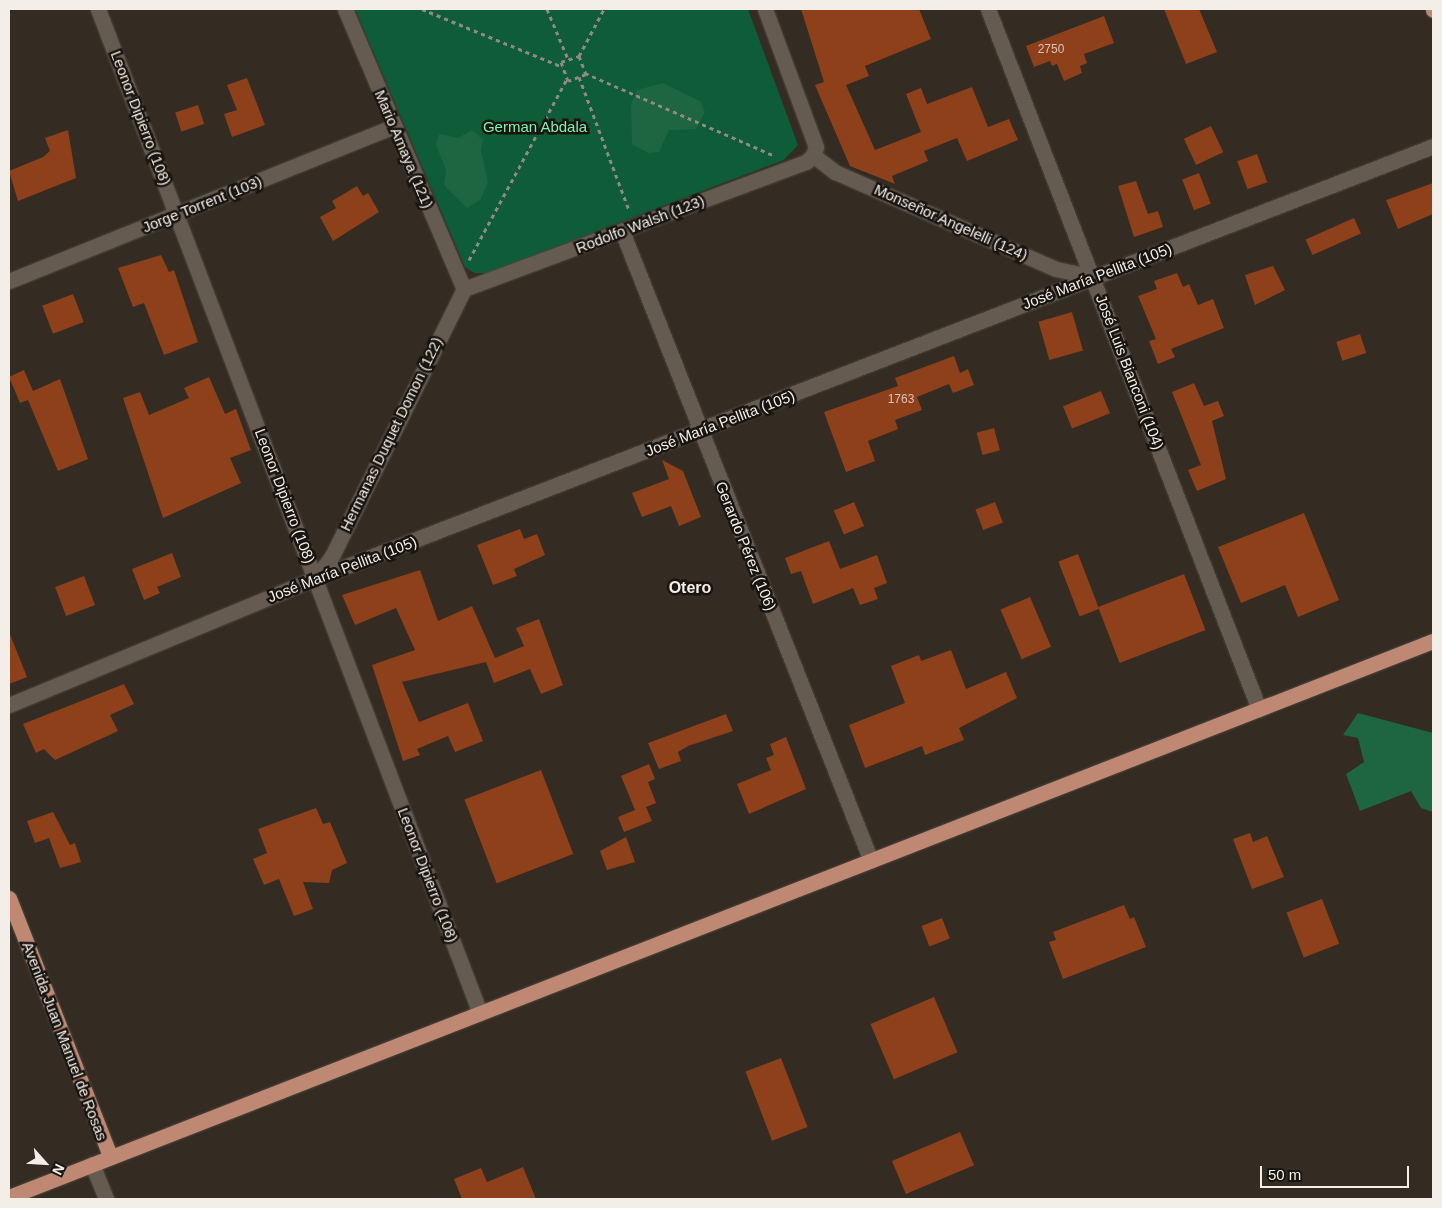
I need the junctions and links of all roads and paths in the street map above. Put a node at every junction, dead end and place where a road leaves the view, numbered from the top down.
1 (98, 9) edge
2 (345, 9) edge
3 (422, 9) edge
4 (547, 9) edge
5 (604, 9) edge
6 (765, 9) edge
7 (988, 9) edge
8 (579, 56) junction
9 (568, 60) junction
10 (563, 67) junction
11 (585, 73) junction
12 (579, 77) junction
13 (567, 79) junction
14 (394, 126) junction
15 (1433, 146) edge
16 (813, 155) junction
17 (773, 162) dead end
18 (640, 212) dead end
19 (178, 214) junction
20 (622, 232) junction
21 (461, 251) dead end
22 (468, 265) junction
23 (1094, 277) junction
24 (9, 281) edge
25 (464, 289) junction
26 (701, 432) junction
27 (316, 578) junction
28 (1433, 641) edge
29 (9, 705) edge
30 (1259, 709) junction
31 (870, 861) junction
32 (9, 898) edge
33 (480, 1013) junction
34 (110, 1156) junction
35 (92, 1164) junction
36 (9, 1198) edge
37 (106, 1199) edge

1 - 19 street, Leonor Dipierro (108)
2 - 14 street, Mario Amaya (121)
3 - 10 path
4 - 9 path
5 - 8 path
6 - 16 street
7 - 23 street, José Luis Bianconi (104)
8 - 9 path
8 - 11 path
9 - 10 path
10 - 13 path
11 - 12 path
11 - 17 path
12 - 13 path
12 - 18 path
13 - 22 path
14 - 19 street, Jorge Torrent (103)
14 - 25 street, Mario Amaya (121)
15 - 23 street, José María Pellita (105)
16 - 20 street, Rodolfo Walsh (123)
16 - 23 street, Monseñor Angelelli (124)
19 - 24 street, Jorge Torrent (103)
19 - 27 street, Leonor Dipierro (108)
20 - 25 street, Rodolfo Walsh (123)
20 - 26 street, Gerardo Pérez (106)
21 - 22 path
22 - 25 path
23 - 26 street, José María Pellita (105)
23 - 30 street, José Luis Bianconi (104)
25 - 27 street, Hermanas Duquet Domon (122)
26 - 27 street, José María Pellita (105)
26 - 31 street, Gerardo Pérez (106)
27 - 29 street, José María Pellita (105)
27 - 33 street, Leonor Dipierro (108)
28 - 30 main road
30 - 31 main road
31 - 33 main road
32 - 34 main road, Avenida Juan Manuel de Rosas
33 - 34 main road
34 - 35 main road
35 - 36 main road
35 - 37 street, Avenida Juan Manuel de Rosas

